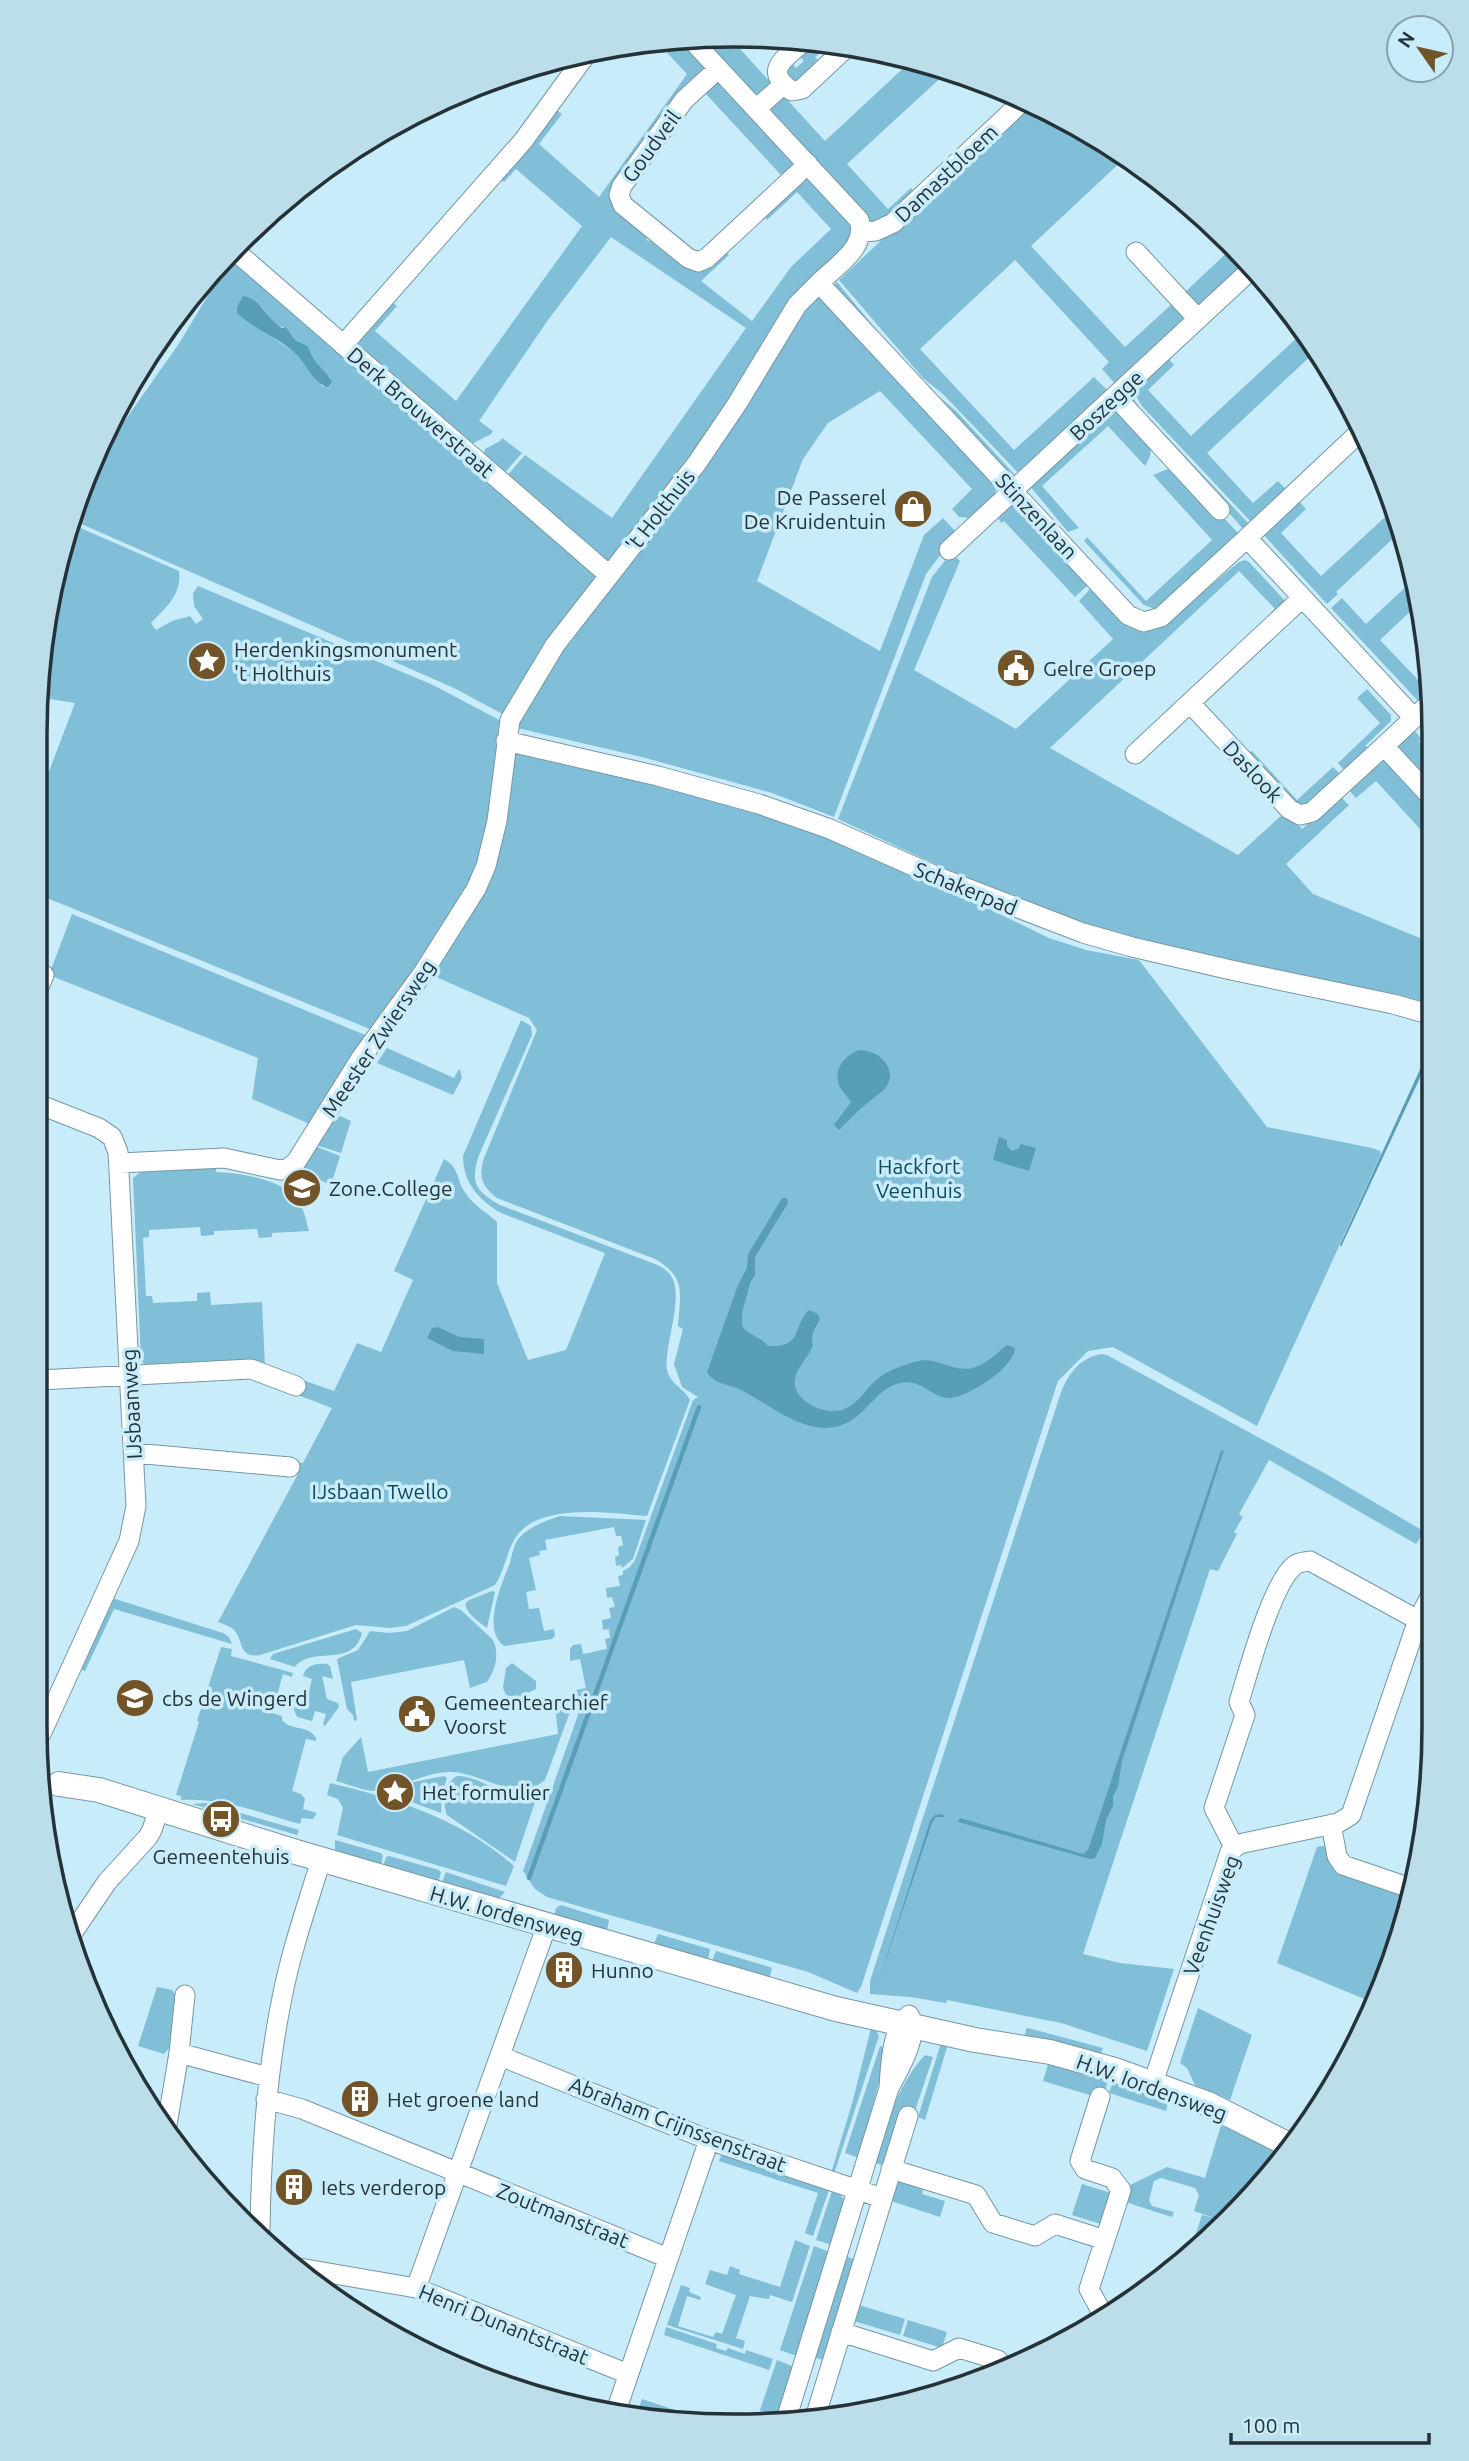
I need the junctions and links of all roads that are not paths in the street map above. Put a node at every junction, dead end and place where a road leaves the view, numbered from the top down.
1 (700, 49) edge
2 (794, 50) edge
3 (838, 55) edge
4 (578, 66) edge
5 (718, 69) junction
6 (784, 84) junction
7 (1015, 108) edge
8 (755, 109) junction
9 (808, 164) junction
10 (862, 232) junction
11 (1136, 253) dead end
12 (242, 257) edge
13 (1245, 275) edge
14 (819, 283) junction
15 (1198, 319) junction
16 (343, 345) junction
17 (1115, 396) junction
18 (1354, 438) edge
19 (1013, 491) junction
20 (1220, 510) dead end
21 (1247, 538) junction
22 (949, 550) dead end
23 (609, 575) junction
24 (1302, 598) junction
25 (1190, 703) junction
26 (1421, 712) edge
27 (1414, 718) junction
28 (506, 741) junction
29 (1384, 746) junction
30 (1135, 754) dead end
31 (1422, 786) edge
32 (1422, 1012) edge
33 (47, 1108) edge
34 (120, 1163) junction
35 (129, 1376) junction
36 (47, 1380) edge
37 (296, 1386) dead end
38 (134, 1453) junction
39 (290, 1467) dead end
40 (1422, 1613) edge
41 (1418, 1620) junction
42 (47, 1721) edge
43 (50, 1781) edge
44 (158, 1813) junction
45 (1331, 1824) junction
46 (1234, 1847) junction
47 (321, 1860) junction
48 (1403, 1886) edge
49 (77, 1925) edge
50 (547, 1925) junction
51 (185, 1995) dead end
52 (908, 2022) junction
53 (179, 2053) junction
54 (500, 2056) junction
55 (268, 2077) junction
56 (1153, 2083) junction
57 (1100, 2097) dead end
58 (266, 2099) junction
59 (169, 2116) edge
60 (908, 2116) dead end
61 (709, 2140) junction
62 (1282, 2142) edge
63 (891, 2169) junction
64 (458, 2172) junction
65 (857, 2190) junction
66 (882, 2198) junction
67 (260, 2223) edge
68 (1105, 2240) junction
69 (668, 2258) junction
70 (314, 2270) edge
71 (416, 2288) junction
72 (1100, 2308) edge
73 (841, 2332) junction
74 (997, 2361) edge
75 (803, 2363) junction
76 (829, 2370) junction
77 (628, 2374) junction
78 (618, 2404) edge
79 (818, 2409) edge
80 (789, 2411) edge

1 - 5 street
2 - 6 street
3 - 6 street
4 - 16 street
5 - 8 street
5 - 9 street, Goudveil
6 - 8 street
7 - 10 street, Damastbloem
8 - 9 street
9 - 10 street
10 - 14 street
11 - 15 street
12 - 16 street, Derk Brouwerstraat
13 - 15 street, Boszegge
14 - 19 street, Stinzenlaan
14 - 23 street, 't Holthuis
15 - 17 street, Boszegge
16 - 23 street, Derk Brouwerstraat
17 - 19 street, Boszegge
17 - 20 street
18 - 21 street
19 - 21 street, Stinzenlaan
19 - 22 street, Boszegge
21 - 24 street
23 - 28 street, 't Holthuis
24 - 25 street
24 - 27 street
25 - 29 street, Daslook
25 - 30 street
26 - 27 street
27 - 29 street
28 - 32 street, Schakerpad
28 - 34 street, Meester Zwiersweg
29 - 31 street
33 - 34 street, IJsbaanweg
34 - 35 street, IJsbaanweg
35 - 36 street
35 - 37 street
35 - 38 street, IJsbaanweg
38 - 39 street
38 - 42 street, IJsbaanweg
40 - 41 street, Veenhuisweg
41 - 45 street, Veenhuisweg
41 - 46 street
43 - 44 main road, H.W. Iordensweg
44 - 47 main road, H.W. Iordensweg
44 - 49 street
45 - 46 street, Veenhuisweg
45 - 48 street
46 - 56 street, Veenhuisweg
47 - 50 main road, H.W. Iordensweg
47 - 55 street
50 - 52 main road, H.W. Iordensweg
50 - 54 street
51 - 53 street
52 - 56 main road, H.W. Iordensweg
52 - 65 street
53 - 55 street
53 - 59 street
54 - 61 street, Abraham Crijnssenstraat
54 - 64 street
55 - 58 street
56 - 62 main road, H.W. Iordensweg
57 - 68 street
58 - 64 street, Zoutmanstraat
58 - 67 street
60 - 63 street
61 - 65 street, Abraham Crijnssenstraat
61 - 69 street
63 - 66 street
63 - 68 street
64 - 69 street, Zoutmanstraat
64 - 71 street
65 - 66 street, Abraham Crijnssenstraat
65 - 75 street
66 - 73 street
68 - 72 street
69 - 77 street
70 - 71 street, Henri Dunantstraat
71 - 77 street, Henri Dunantstraat
73 - 74 street
73 - 76 street
75 - 76 street
75 - 80 street
76 - 79 street
77 - 78 street

